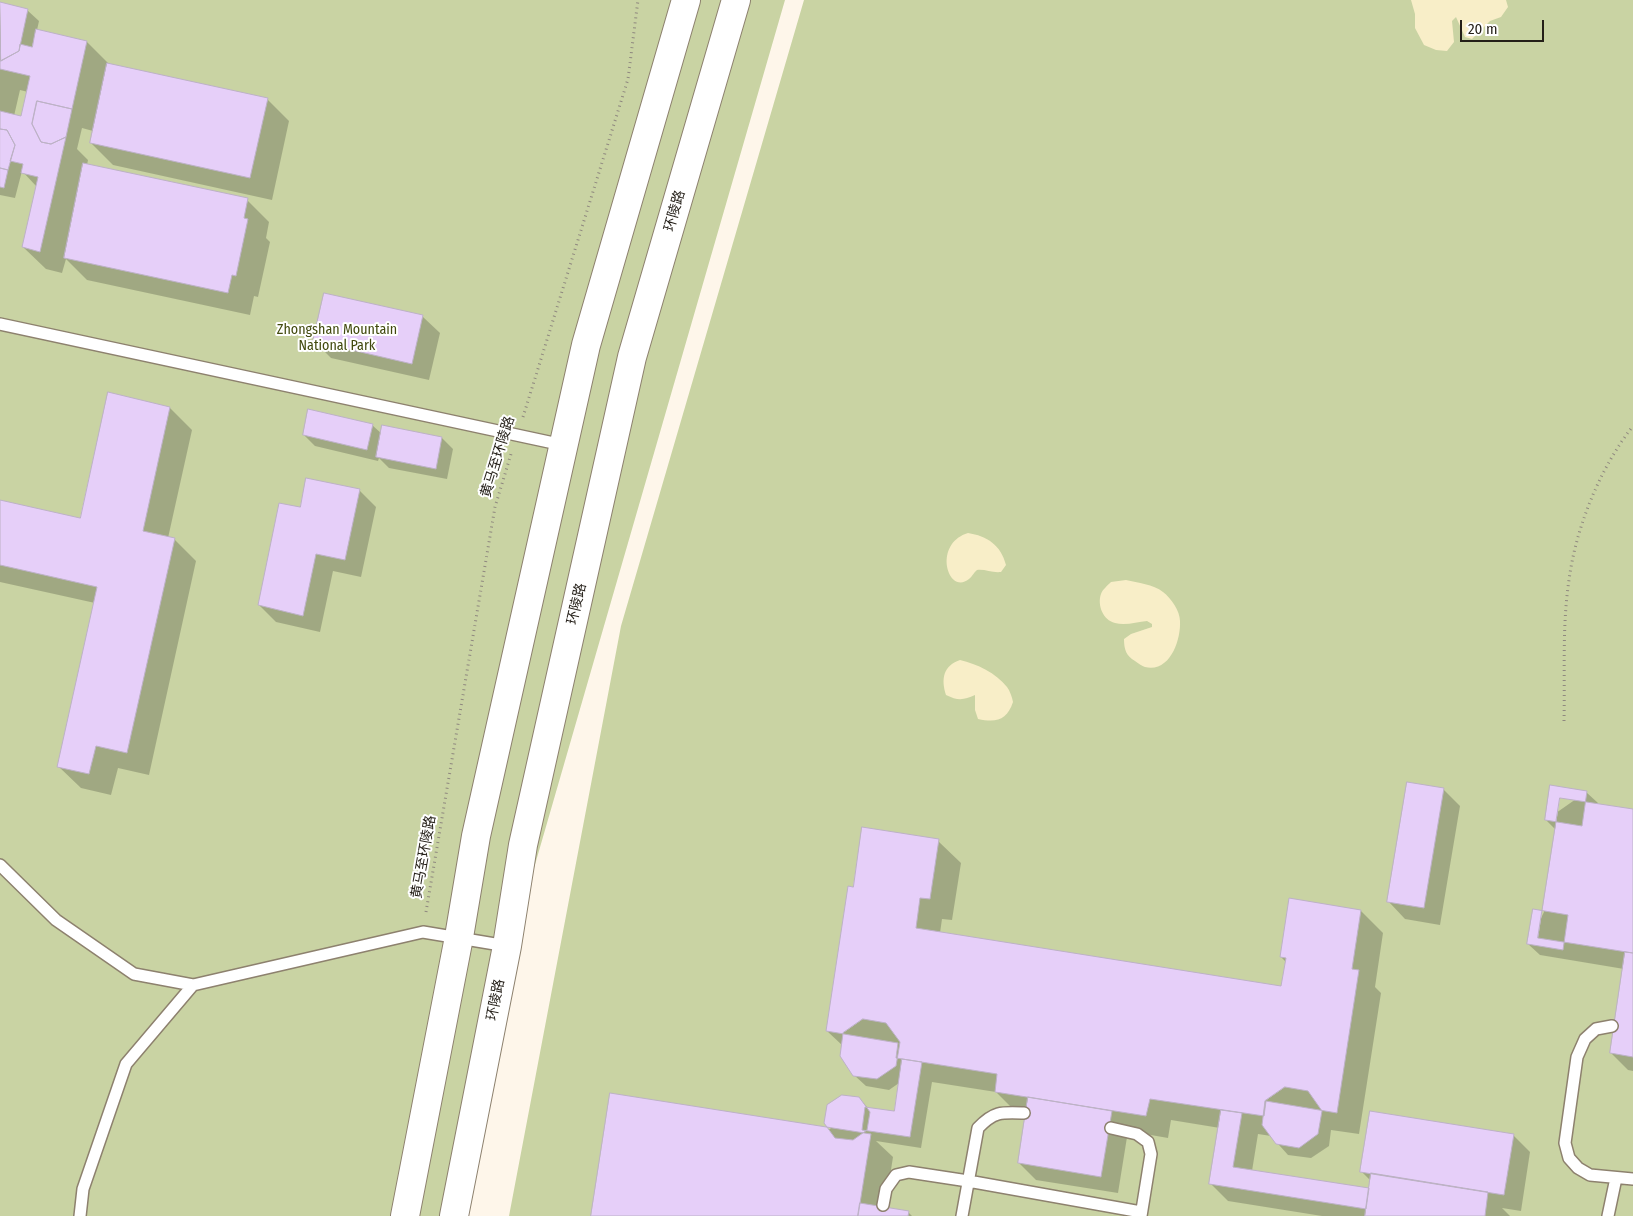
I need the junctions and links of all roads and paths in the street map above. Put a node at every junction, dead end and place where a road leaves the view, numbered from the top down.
1 (638, 0) edge
2 (686, 0) edge
3 (736, 0) edge
4 (0, 324) edge
5 (1633, 426) edge
6 (517, 435) junction
7 (564, 445) junction
8 (1564, 721) dead end
9 (0, 865) edge
10 (423, 932) junction
11 (459, 937) junction
12 (507, 946) junction
13 (193, 985) junction
14 (1612, 1026) dead end
15 (1024, 1113) dead end
16 (1111, 1128) dead end
17 (1616, 1178) junction
18 (1633, 1179) edge
19 (968, 1181) junction
20 (883, 1205) dead end
21 (1141, 1214) edge
22 (80, 1216) edge
23 (405, 1216) edge
24 (454, 1216) edge
25 (962, 1216) edge
26 (1608, 1216) edge

1 - 6 path, 黄马至环陵路
2 - 7 main road
3 - 12 main road, 环陵路
4 - 6 lane
5 - 8 path
6 - 7 lane
6 - 10 path, 黄马至环陵路
7 - 11 main road
9 - 13 lane
10 - 11 lane
10 - 13 lane
11 - 12 lane
11 - 23 main road
12 - 24 main road, 环陵路
13 - 22 lane
14 - 17 lane
15 - 19 lane
16 - 21 lane
17 - 18 lane
17 - 26 lane
19 - 20 lane
19 - 21 lane
19 - 25 lane

